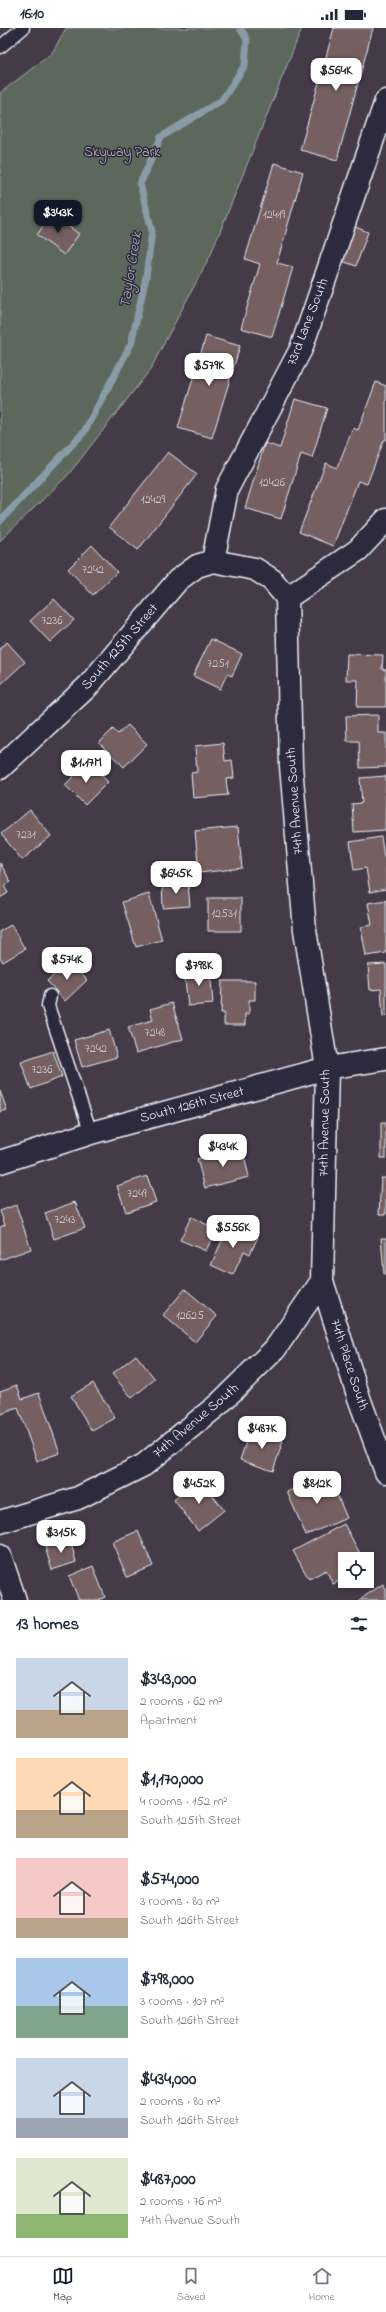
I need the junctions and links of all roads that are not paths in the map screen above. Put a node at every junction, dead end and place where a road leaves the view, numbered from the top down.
1 (23, 28) edge
2 (0, 47) edge
3 (386, 101) edge
4 (386, 520) edge
5 (213, 561) junction
6 (287, 598) junction
7 (0, 768) edge
8 (50, 996) dead end
9 (386, 1059) edge
10 (327, 1068) junction
11 (91, 1133) junction
12 (0, 1162) edge
13 (322, 1281) junction
14 (386, 1472) edge
15 (0, 1522) edge
16 (0, 1556) edge
17 (15, 1600) edge

1 - 2 lane
3 - 5 street, 73rd Lane South
4 - 6 street
5 - 6 street
5 - 7 street, South 125th Street
6 - 10 street, 74th Avenue South
8 - 11 lane
9 - 10 street, South 126th Street
10 - 11 street, South 126th Street
10 - 13 street, 74th Avenue South
11 - 12 street, South 126th Street
13 - 14 street, 74th Place South
13 - 15 street, 74th Avenue South
16 - 17 street

